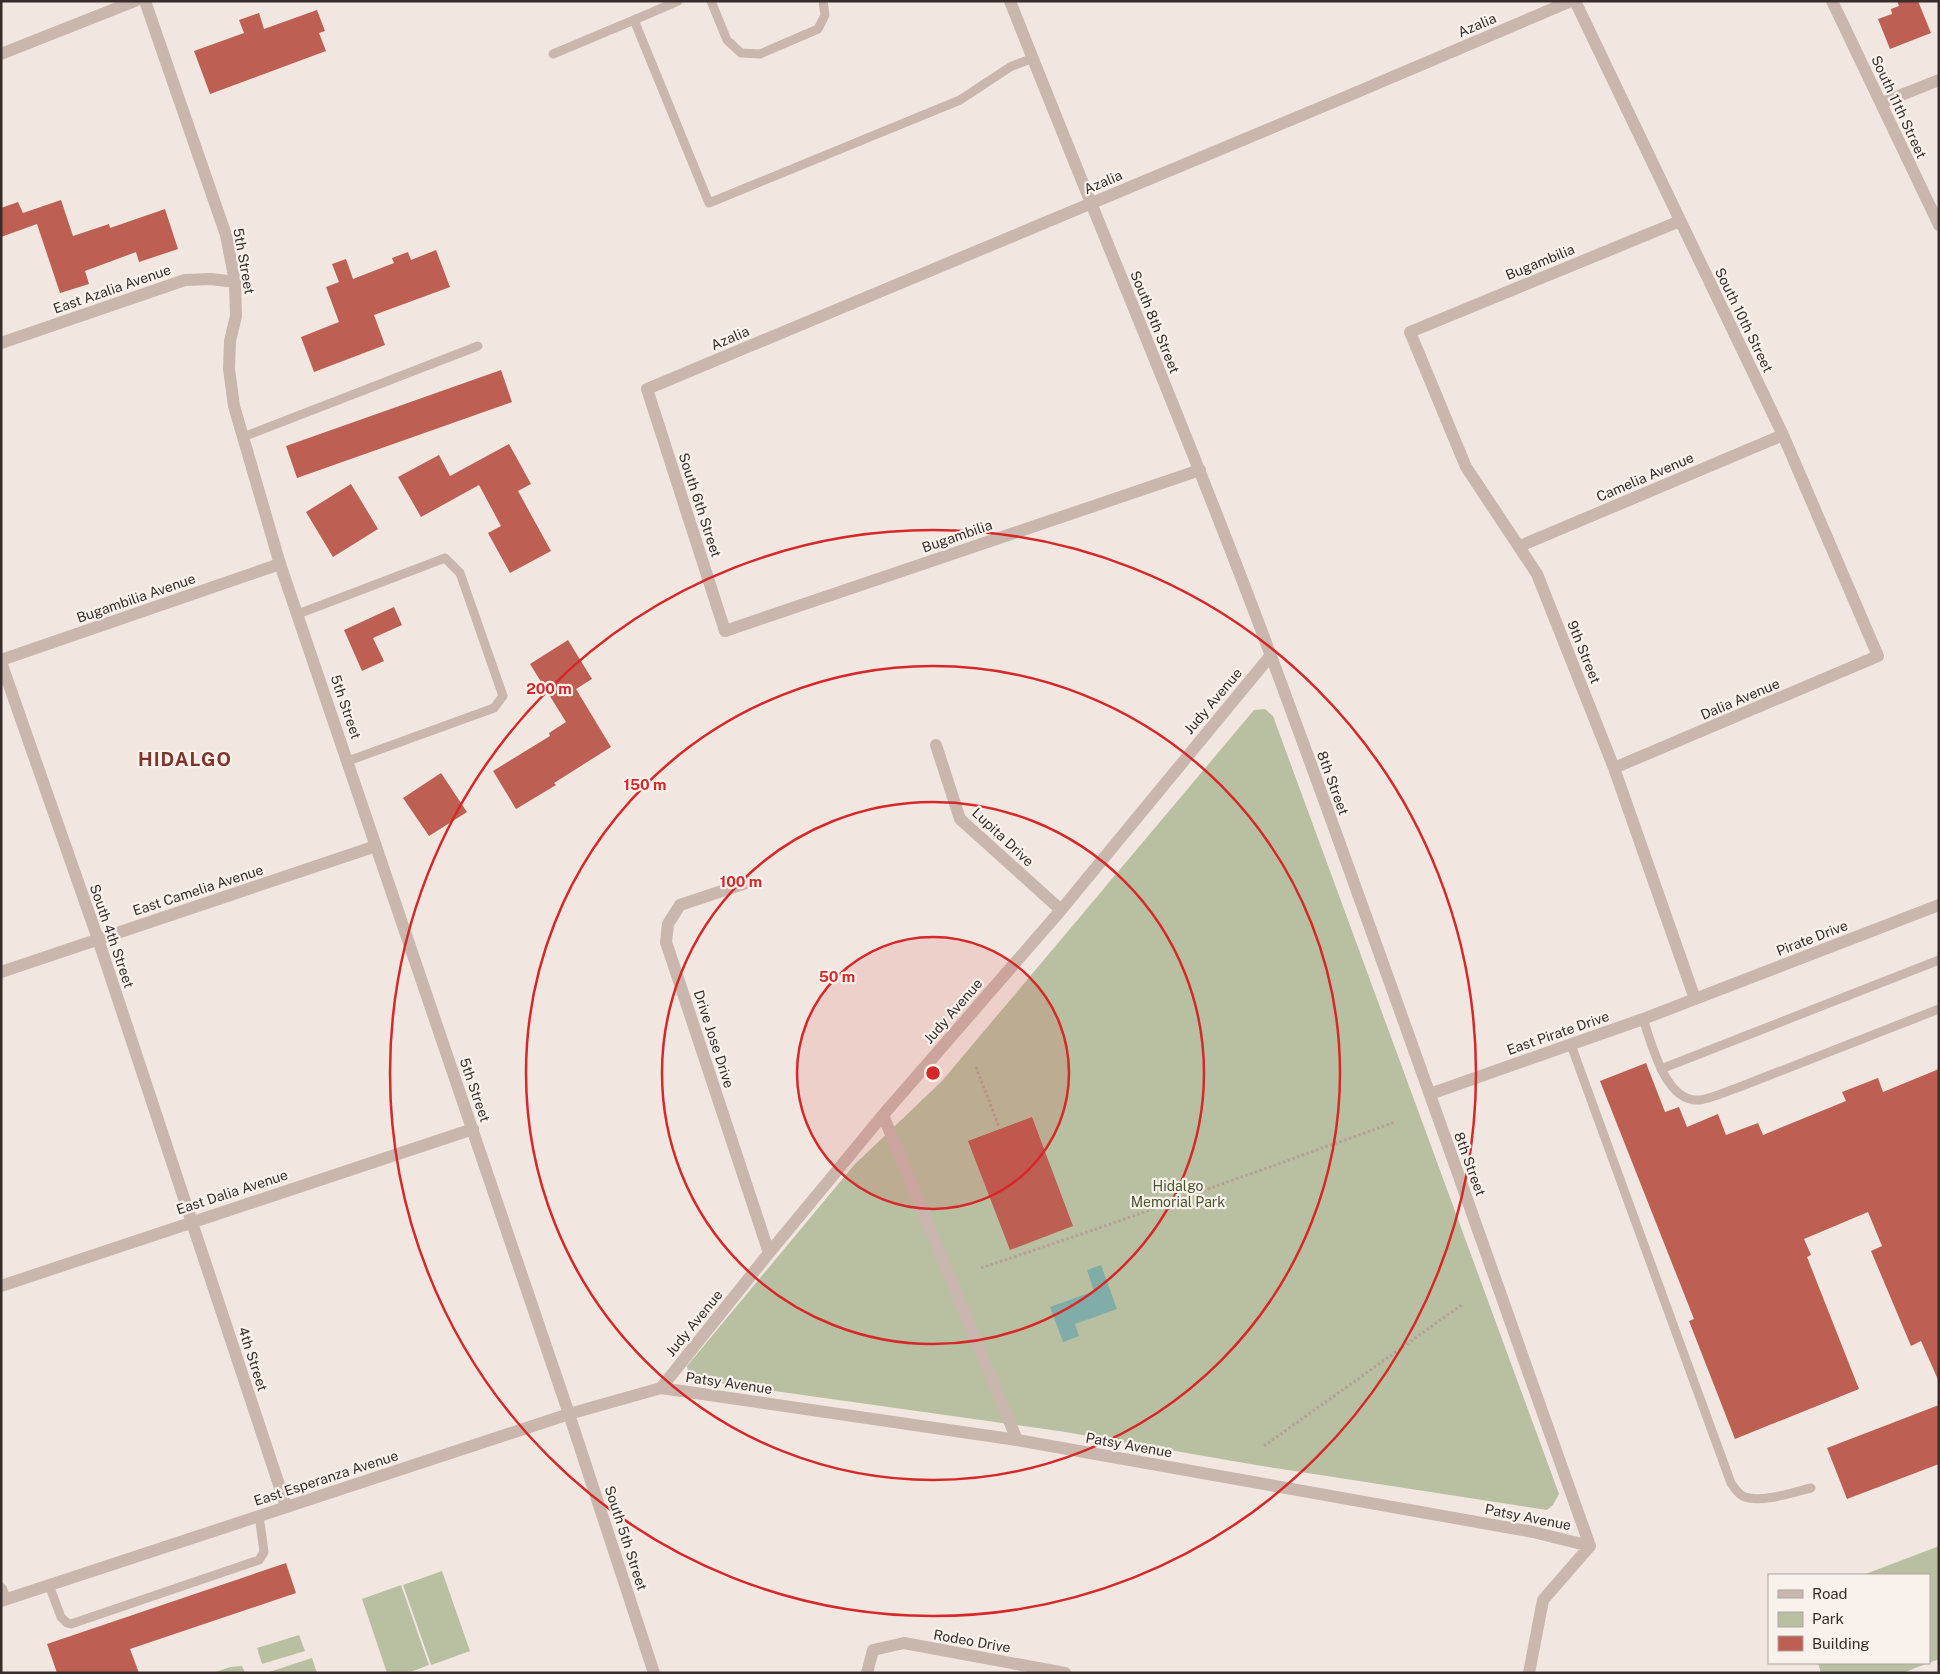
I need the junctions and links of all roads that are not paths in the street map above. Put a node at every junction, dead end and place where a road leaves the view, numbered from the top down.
1 (135, 1) edge
2 (145, 1) edge
3 (678, 1) edge
4 (711, 1) edge
5 (823, 1) edge
6 (1010, 1) edge
7 (1573, 1) edge
8 (1832, 1) edge
9 (634, 20) junction
10 (1, 54) edge
11 (553, 54) dead end
12 (1032, 58) junction
13 (1939, 80) edge
14 (1881, 103) junction
15 (1090, 204) junction
16 (1680, 221) junction
17 (1939, 225) edge
18 (235, 282) junction
19 (1410, 332) joint
20 (1, 343) edge
21 (478, 346) dead end
22 (647, 389) joint
23 (1783, 435) junction
24 (243, 437) junction
25 (1200, 470) junction
26 (1520, 546) junction
27 (280, 564) junction
28 (298, 614) junction
29 (725, 631) joint
30 (1271, 655) junction
31 (1878, 656) joint
32 (1, 661) edge
33 (936, 745) dead end
34 (348, 761) junction
35 (1614, 768) junction
36 (376, 846) junction
37 (749, 882) dead end
38 (1939, 905) edge
39 (1061, 910) junction
40 (98, 939) junction
41 (1939, 960) edge
42 (1, 972) edge
43 (1695, 1000) junction
44 (1939, 1009) edge
45 (1643, 1019) junction
46 (1571, 1045) junction
47 (1661, 1069) junction
48 (1430, 1094) junction
49 (883, 1114) junction
50 (473, 1129) junction
51 (191, 1222) junction
52 (769, 1253) junction
53 (1, 1286) edge
54 (661, 1388) junction
55 (569, 1414) junction
56 (1017, 1440) junction
57 (1811, 1488) dead end
58 (286, 1506) junction
59 (259, 1515) junction
60 (1590, 1546) junction
61 (49, 1585) junction
62 (2, 1596) edge
63 (654, 1673) edge
64 (867, 1673) edge
65 (1065, 1673) edge
66 (1529, 1673) edge

1 - 10 street
2 - 18 street, 5th Street
3 - 9 lane
4 - 5 lane
6 - 12 street, South 8th Street
7 - 15 street, Azalia
7 - 16 street, South 10th Street
8 - 14 street, South 11th Street
9 - 11 lane
9 - 12 lane
12 - 15 street, South 8th Street
13 - 14 street
14 - 17 street, South 11th Street
15 - 22 street, Azalia
15 - 25 street, South 8th Street
16 - 19 street, Bugambilia
16 - 23 street, South 10th Street
18 - 20 street, East Azalia Avenue
18 - 24 street, 5th Street
19 - 26 street, 9th Street
21 - 24 lane
22 - 29 street, South 6th Street
23 - 26 street, Camelia Avenue
23 - 31 street, South 10th Street
24 - 27 street, 5th Street
25 - 29 street, Bugambilia
25 - 30 street, South 8th Street
26 - 35 street, 9th Street
27 - 28 street, 5th Street
27 - 32 street, Bugambilia Avenue
28 - 34 street, 5th Street
28 - 34 lane
30 - 39 street, Judy Avenue
30 - 48 street, 8th Street
31 - 35 street, Dalia Avenue
32 - 40 street, South 4th Street
33 - 39 street, Lupita Drive
34 - 36 street, 5th Street
35 - 43 street, 9th Street
36 - 40 street, East Camelia Avenue
36 - 50 street, 5th Street
37 - 52 street, Drive Jose Drive
38 - 43 street, Pirate Drive
39 - 49 street, Judy Avenue
40 - 42 street, East Camelia Avenue
40 - 51 street, South 4th Street
41 - 47 lane
43 - 45 street, East Pirate Drive
44 - 47 lane
45 - 46 street, East Pirate Drive
45 - 47 lane
46 - 48 street, East Pirate Drive
46 - 57 lane
48 - 60 street, 8th Street
49 - 52 street, Judy Avenue
49 - 56 street
50 - 51 street, East Dalia Avenue
50 - 55 street, 5th Street
51 - 53 street, East Dalia Avenue
51 - 58 street, 4th Street
52 - 54 street, Judy Avenue
54 - 55 street, East Esperanza Avenue
54 - 56 street, Patsy Avenue
55 - 58 street, East Esperanza Avenue
55 - 63 street, South 5th Street
56 - 60 street, Patsy Avenue
58 - 59 street, East Esperanza Avenue
59 - 61 street, East Esperanza Avenue
59 - 61 lane
60 - 66 street
61 - 62 street, East Esperanza Avenue
64 - 65 street, Rodeo Drive

